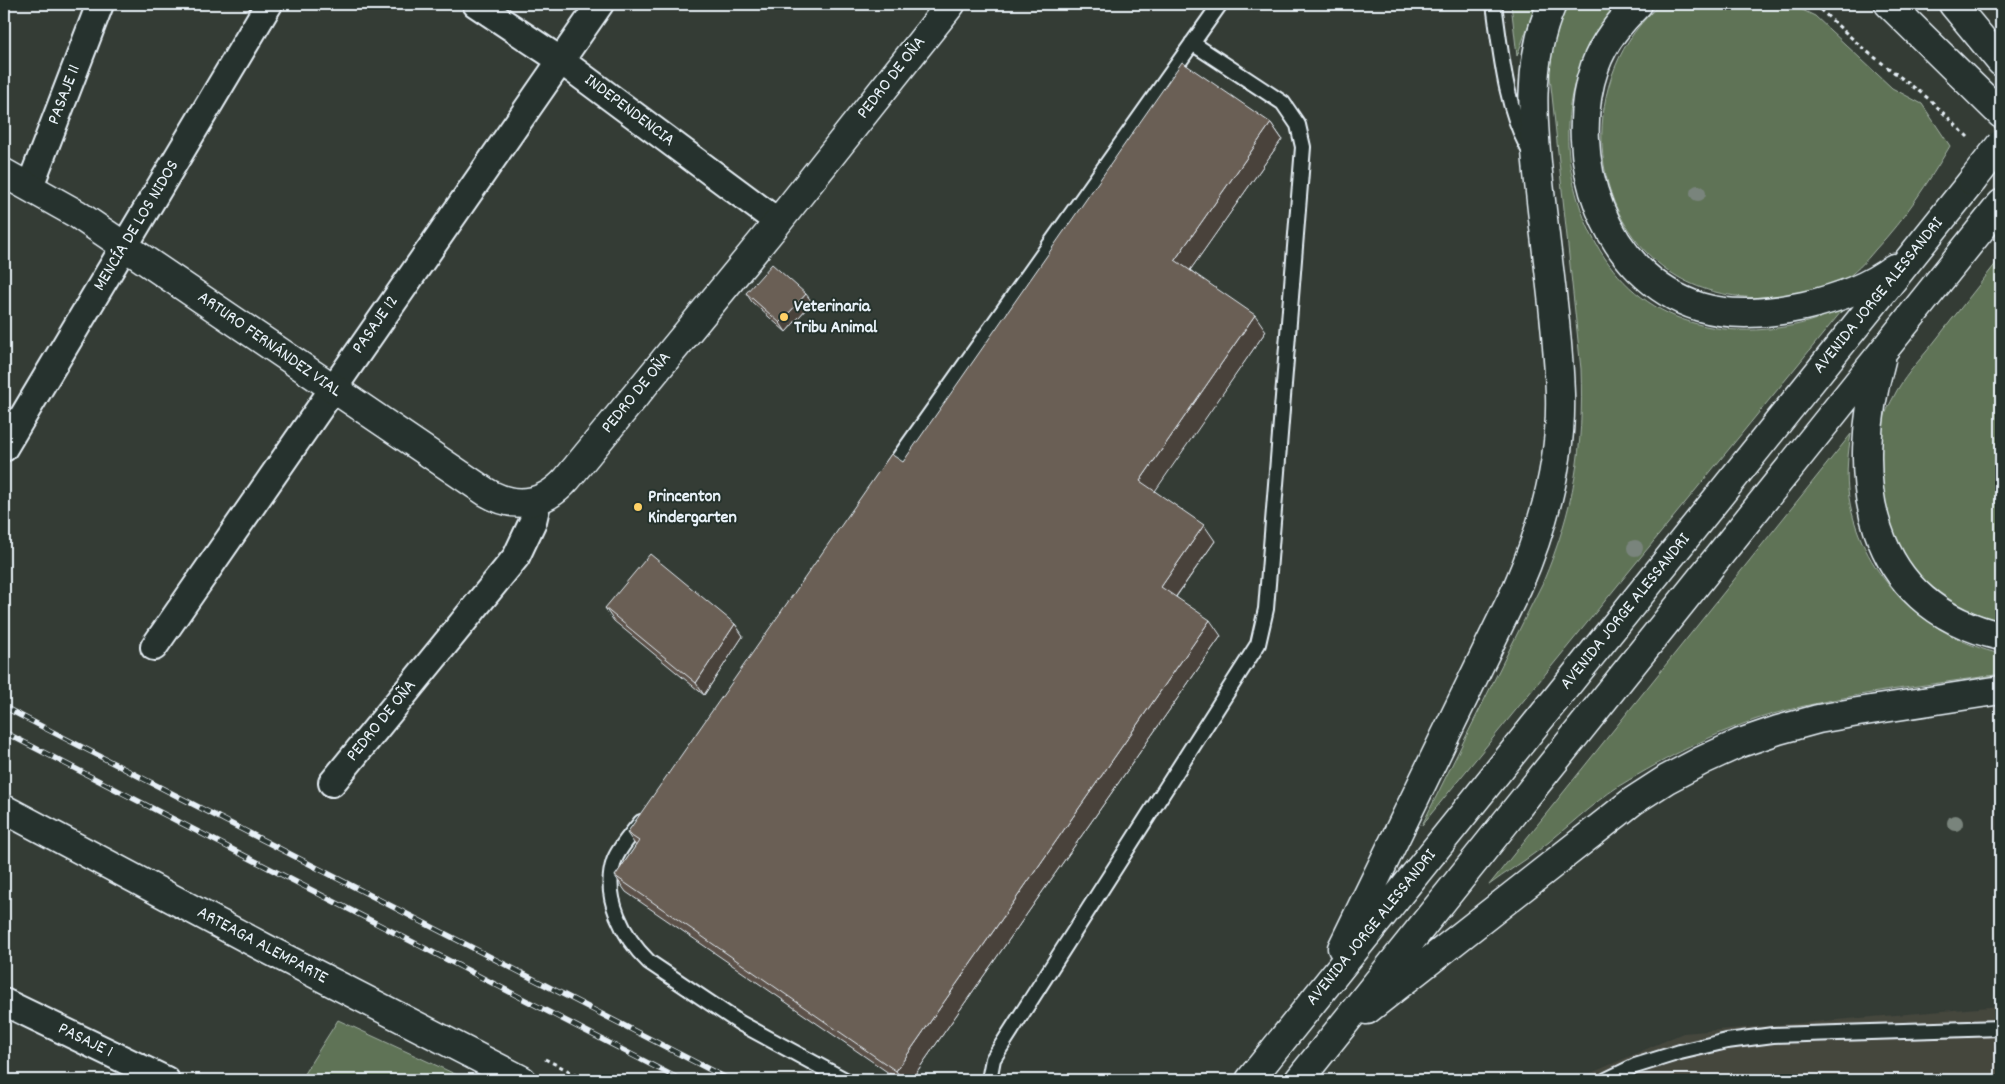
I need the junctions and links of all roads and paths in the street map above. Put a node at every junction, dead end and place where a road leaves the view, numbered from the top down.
1 (100, 4) edge
2 (270, 4) edge
3 (476, 4) edge
4 (600, 4) edge
5 (951, 4) edge
6 (1220, 4) edge
7 (1494, 4) edge
8 (1552, 4) edge
9 (1638, 4) edge
10 (1814, 4) edge
11 (1890, 4) edge
12 (1953, 4) edge
13 (1192, 44) junction
14 (560, 60) junction
15 (2001, 62) edge
16 (2001, 114) edge
17 (1970, 139) dead end
18 (2001, 144) edge
19 (1537, 168) junction
20 (4, 173) edge
21 (30, 186) junction
22 (1999, 207) edge
23 (778, 222) junction
24 (126, 246) junction
25 (1912, 255) junction
26 (1883, 352) junction
27 (332, 389) junction
28 (4, 448) edge
29 (880, 484) edge
30 (538, 500) junction
31 (2001, 636) edge
32 (154, 647) dead end
33 (2001, 690) edge
34 (332, 783) dead end
35 (4, 809) edge
36 (649, 810) edge
37 (1319, 994) junction
38 (4, 1002) edge
39 (2001, 1028) edge
40 (1334, 1036) junction
41 (166, 1080) edge
42 (522, 1080) edge
43 (845, 1080) edge
44 (989, 1080) edge
45 (1250, 1080) edge
46 (1299, 1080) edge
47 (1606, 1080) edge

1 - 21 street, PASAJE 11
2 - 24 street, MENCÍA DE LOS NIDOS
3 - 14 street, INDEPENDENCIA
4 - 14 street, PASAJE 12
5 - 23 main road, PEDRO DE OÑA
6 - 13 lane
7 - 19 lane
8 - 19 main road
9 - 25 main road
10 - 17 path
11 - 16 main road
12 - 15 main road
13 - 29 lane
13 - 44 lane
14 - 23 street, INDEPENDENCIA
14 - 27 street, PASAJE 12
18 - 25 main road, AVENIDA JORGE ALESSANDRI, bridge
19 - 37 main road
20 - 21 main road, ARTURO FERNÁNDEZ VIAL
21 - 24 main road, ARTURO FERNÁNDEZ VIAL
22 - 26 main road, AVENIDA JORGE ALESSANDRI
23 - 30 main road, PEDRO DE OÑA
24 - 27 main road, ARTURO FERNÁNDEZ VIAL
24 - 28 street, MENCÍA DE LOS NIDOS
25 - 37 main road, AVENIDA JORGE ALESSANDRI
26 - 31 main road
26 - 40 main road, AVENIDA JORGE ALESSANDRI
27 - 30 main road, ARTURO FERNÁNDEZ VIAL
27 - 32 street, PASAJE 12
30 - 34 street, PEDRO DE OÑA
33 - 40 main road
35 - 42 main road, ARTEAGA ALEMPARTE
36 - 43 lane
37 - 45 main road, AVENIDA JORGE ALESSANDRI
38 - 41 street, PASAJE 1
39 - 47 lane
40 - 46 main road, AVENIDA JORGE ALESSANDRI

